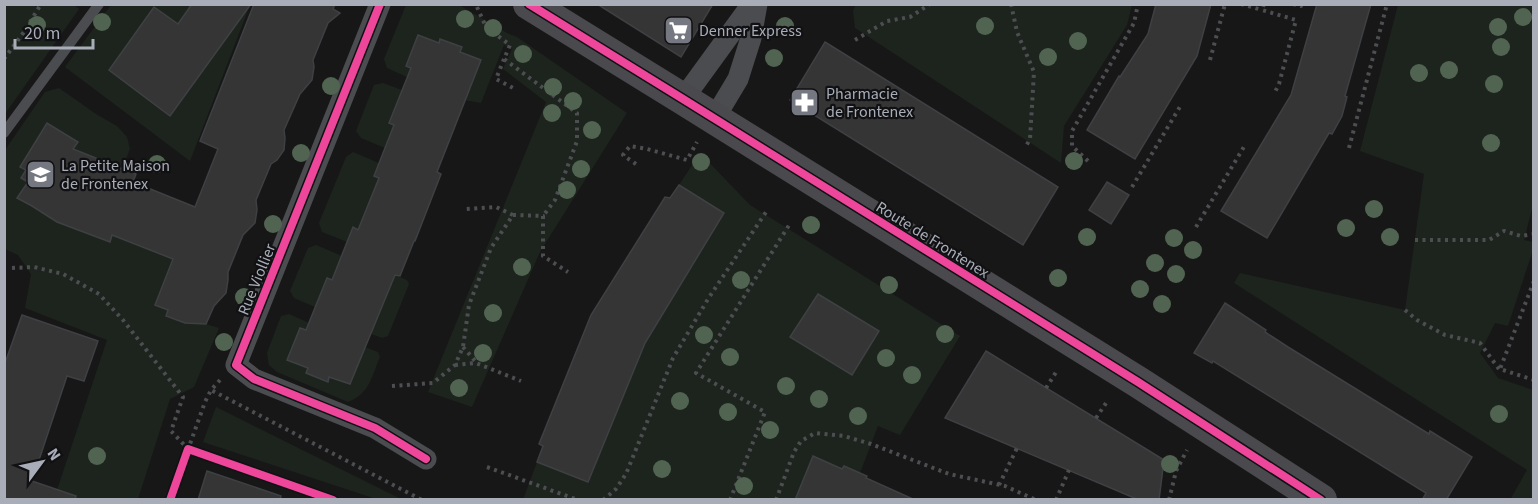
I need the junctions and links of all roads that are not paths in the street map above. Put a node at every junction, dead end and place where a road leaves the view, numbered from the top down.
1 (99, 4) edge
2 (380, 4) edge
3 (529, 4) edge
4 (752, 4) edge
5 (757, 4) edge
6 (683, 99) junction
7 (706, 131) junction
8 (4, 133) edge
9 (426, 459) dead end
10 (1321, 500) edge

1 - 8 lane
2 - 9 street, Rue Viollier
3 - 6 main road, Route de Frontenex
4 - 6 street
5 - 7 street
6 - 7 main road, Route de Frontenex
7 - 10 main road, Route de Frontenex

